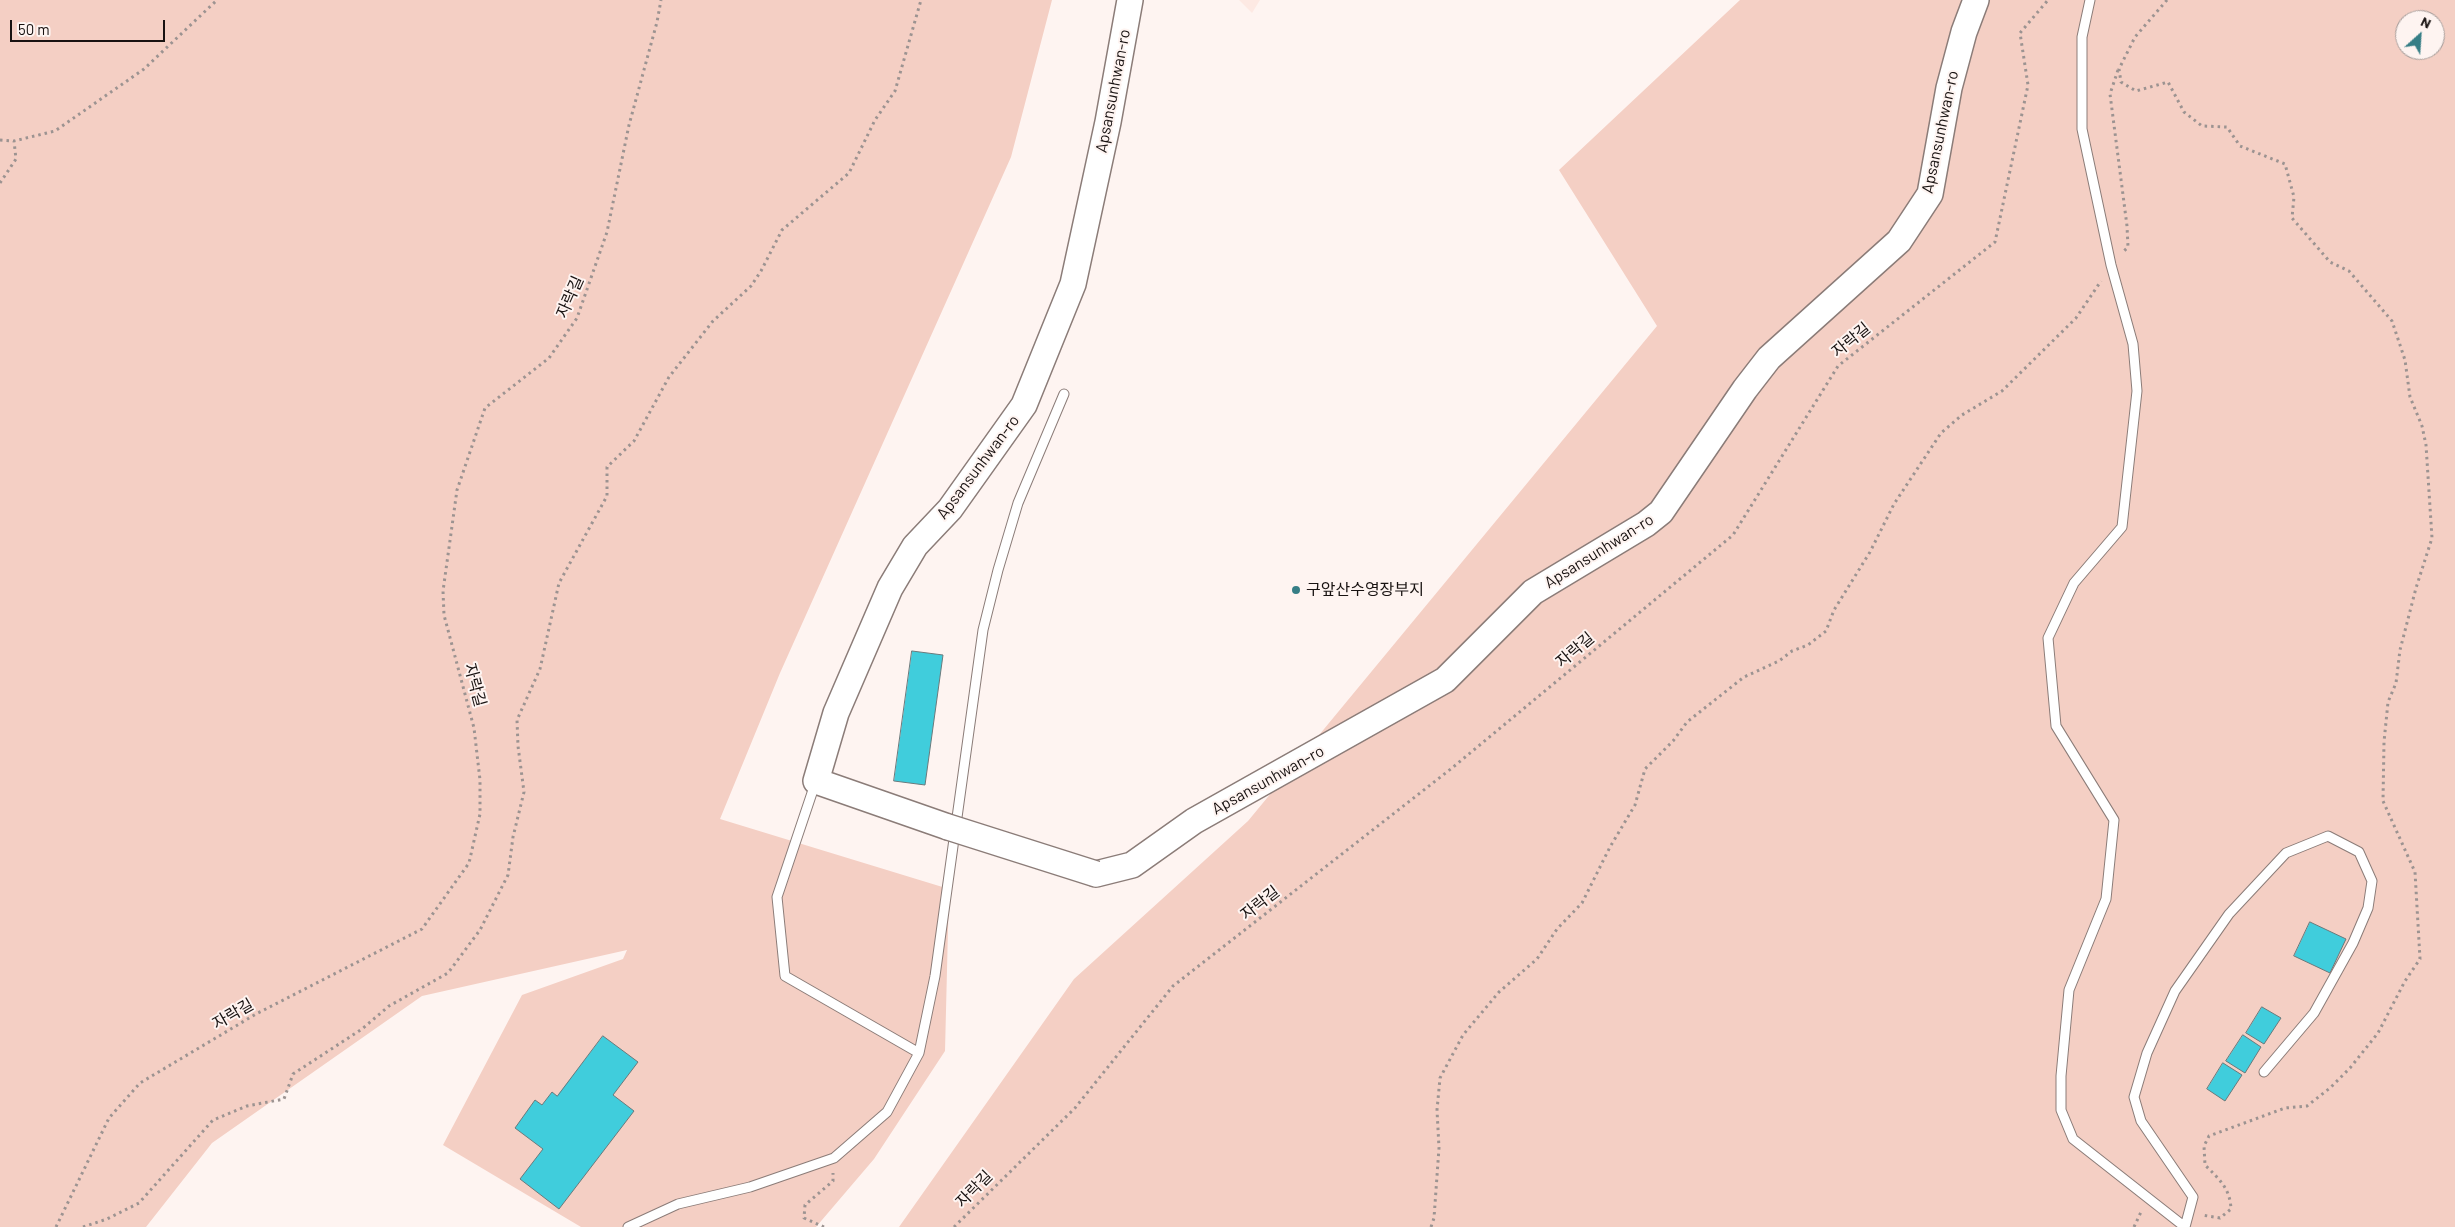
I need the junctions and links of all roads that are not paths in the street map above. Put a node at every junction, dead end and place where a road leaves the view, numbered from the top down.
1 (1130, 0) edge
2 (1976, 0) edge
3 (2090, 0) edge
4 (1064, 394) dead end
5 (816, 781) junction
6 (919, 1053) junction
7 (2264, 1072) dead end
8 (628, 1227) edge
9 (2185, 1227) edge

1 - 5 street, Apsansunhwan-ro
2 - 5 street, Apsansunhwan-ro, bridge
3 - 9 lane
4 - 6 lane
5 - 6 lane
6 - 8 lane
7 - 9 lane

